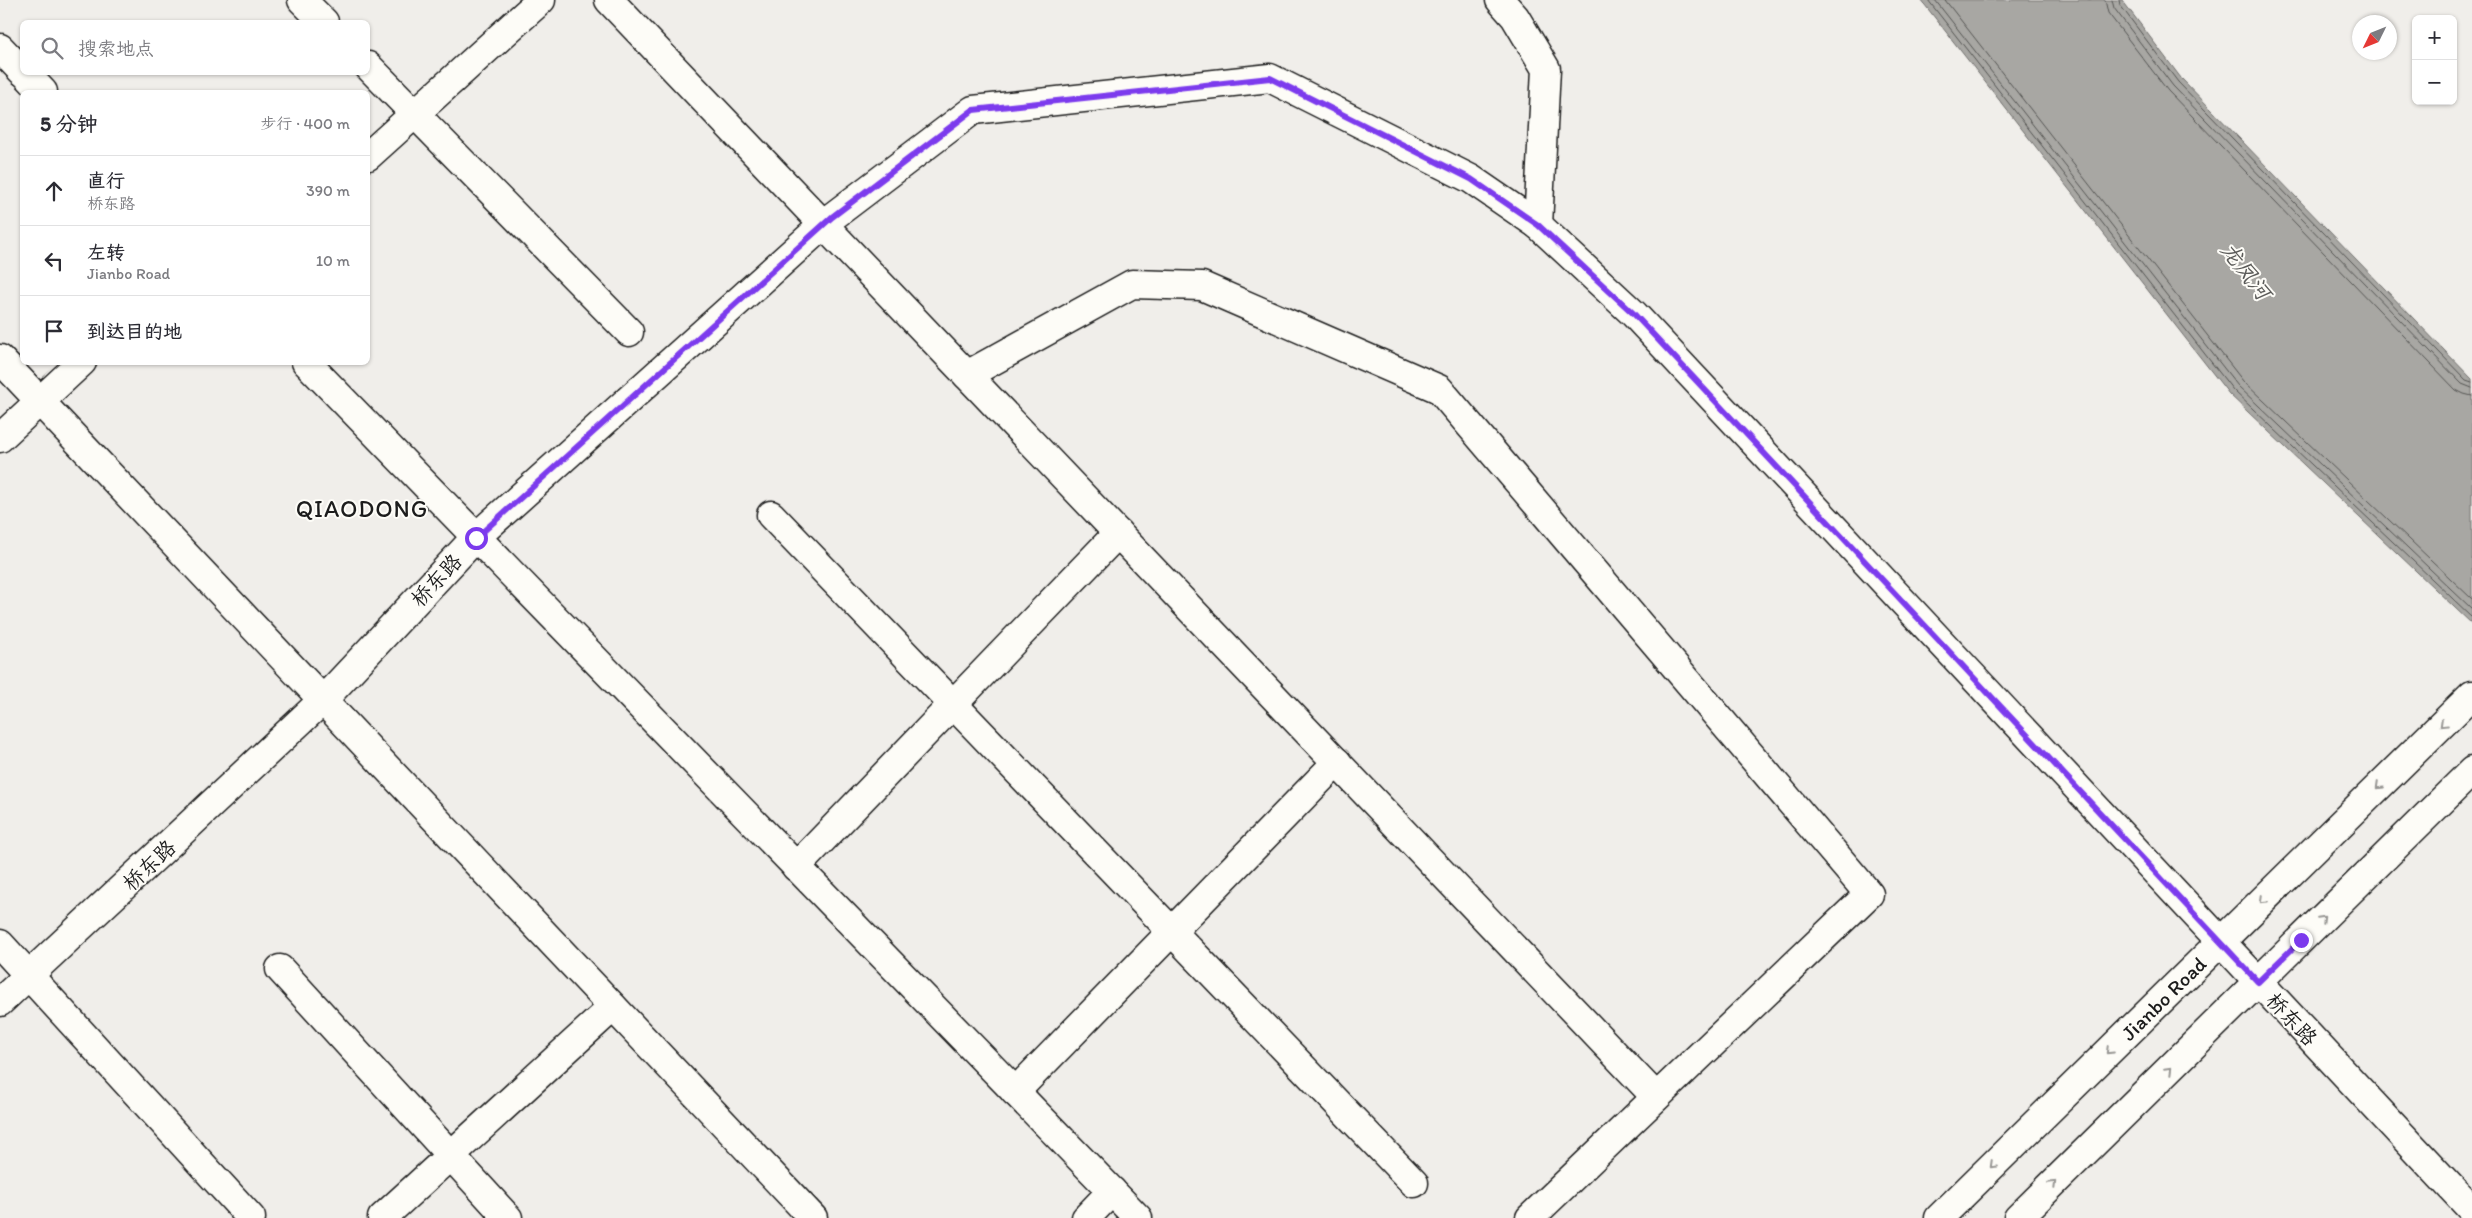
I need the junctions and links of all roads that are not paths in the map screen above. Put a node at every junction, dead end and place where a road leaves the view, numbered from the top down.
1 (302, 0) edge
2 (541, 0) edge
3 (609, 0) edge
4 (1500, 0) edge
5 (322, 20) edge
6 (0, 48) edge
7 (370, 68) edge
8 (20, 69) edge
9 (26, 75) edge
10 (41, 90) edge
11 (414, 114) junction
12 (370, 154) edge
13 (824, 224) junction
14 (1538, 225) junction
15 (629, 332) dead end
16 (0, 359) edge
17 (79, 365) edge
18 (309, 365) edge
19 (967, 375) junction
20 (40, 401) junction
21 (0, 438) edge
22 (771, 515) dead end
23 (1118, 533) junction
24 (476, 538) junction
25 (2472, 695) edge
26 (324, 699) junction
27 (952, 704) junction
28 (1337, 762) junction
29 (2464, 779) edge
30 (796, 867) junction
31 (1172, 932) junction
32 (2220, 942) junction
33 (0, 944) edge
34 (280, 969) dead end
35 (29, 975) junction
36 (2258, 982) junction
37 (0, 1002) edge
38 (613, 1008) junction
39 (1015, 1092) junction
40 (1656, 1097) junction
41 (450, 1156) junction
42 (1414, 1183) dead end
43 (1112, 1191) junction
44 (2472, 1210) edge
45 (251, 1218) edge
46 (382, 1218) edge
47 (508, 1218) edge
48 (813, 1218) edge
49 (1086, 1218) edge
50 (1138, 1218) edge
51 (1530, 1218) edge
52 (1939, 1218) edge
53 (2018, 1218) edge

1 - 5 street
2 - 11 street
3 - 13 street
4 - 14 street
6 - 8 street
7 - 11 street
9 - 10 street
11 - 12 street
11 - 15 street
13 - 14 street, 桥东路
13 - 19 street
13 - 24 street, 桥东路
14 - 32 street, 桥东路
16 - 20 street
17 - 20 street
18 - 24 street
19 - 23 street
19 - 40 street
20 - 21 street
20 - 26 street
22 - 27 street
23 - 27 street
23 - 28 street
24 - 26 street, 桥东路
24 - 30 street
25 -> 32 street, Jianbo Road
26 - 35 street, 桥东路
26 - 38 street
27 - 30 street
27 - 31 street
28 - 31 street
28 - 40 street
36 -> 29 street
30 - 39 street
31 - 39 street
31 - 42 street
32 - 36 street, 桥东路
32 -> 52 street, Jianbo Road
33 - 35 street
34 - 41 street
35 - 37 street, 桥东路
35 - 45 street
36 - 44 street, 桥东路
53 -> 36 street
38 - 41 street
38 - 48 street
39 - 43 street
40 - 51 street
41 - 46 street
41 - 47 street
43 - 49 street
43 - 50 street

